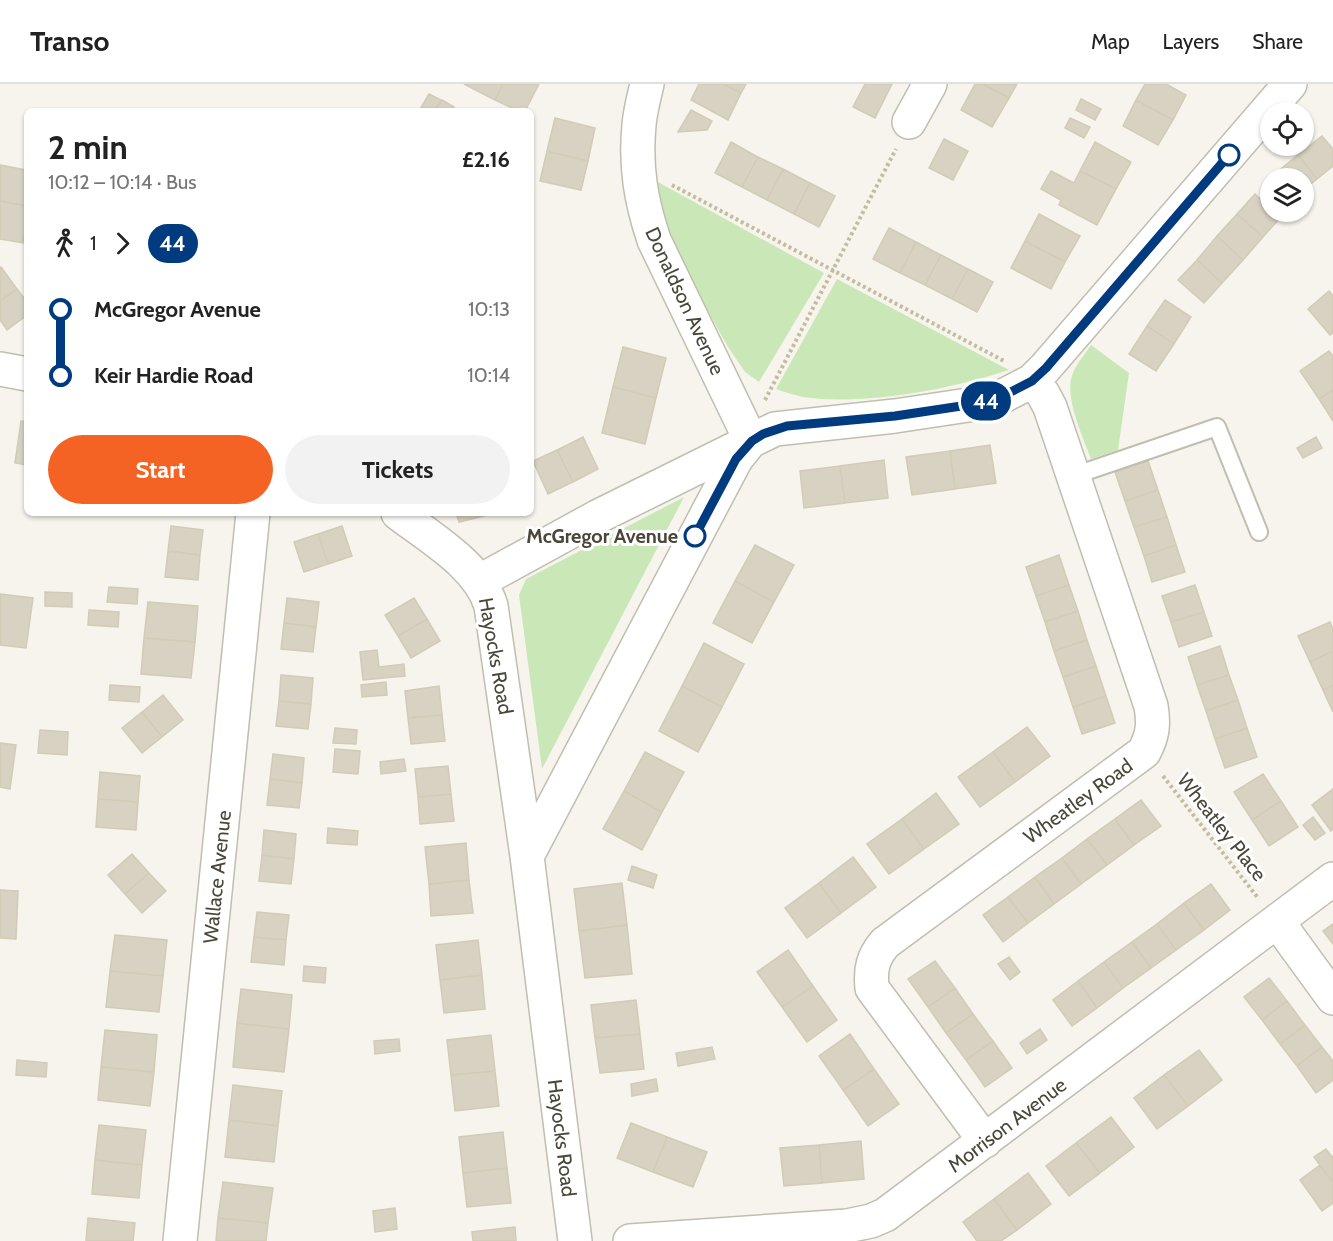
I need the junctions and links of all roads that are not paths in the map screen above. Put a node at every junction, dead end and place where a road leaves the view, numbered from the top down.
1 (647, 84) edge
2 (930, 84) edge
3 (1290, 84) edge
4 (909, 122) road end
5 (0, 369) edge
6 (24, 373) edge
7 (1032, 381) junction
8 (752, 441) junction
9 (1073, 476) junction
10 (254, 516) edge
11 (402, 516) edge
12 (1259, 532) dead end
13 (480, 581) junction
14 (527, 856) junction
15 (1333, 879) edge
16 (1277, 921) junction
17 (1333, 998) edge
18 (985, 1141) junction
19 (180, 1241) edge
20 (575, 1241) edge
21 (630, 1241) edge

1 - 8 street, Donaldson Avenue
2 - 4 street
3 - 7 street, Hayocks Road
5 - 6 street
7 - 8 street, Hayocks Road
7 - 9 street, Wheatley Road
8 - 13 street, Hayocks Road
8 - 14 street, Hayocks Road
9 - 12 lane
9 - 18 street, Wheatley Road
10 - 19 street, Wallace Avenue
11 - 13 street
13 - 14 street, Hayocks Road
14 - 20 street, Hayocks Road
15 - 16 street, Morrison Avenue
16 - 17 street
16 - 18 street, Morrison Avenue
18 - 21 street, Morrison Avenue

